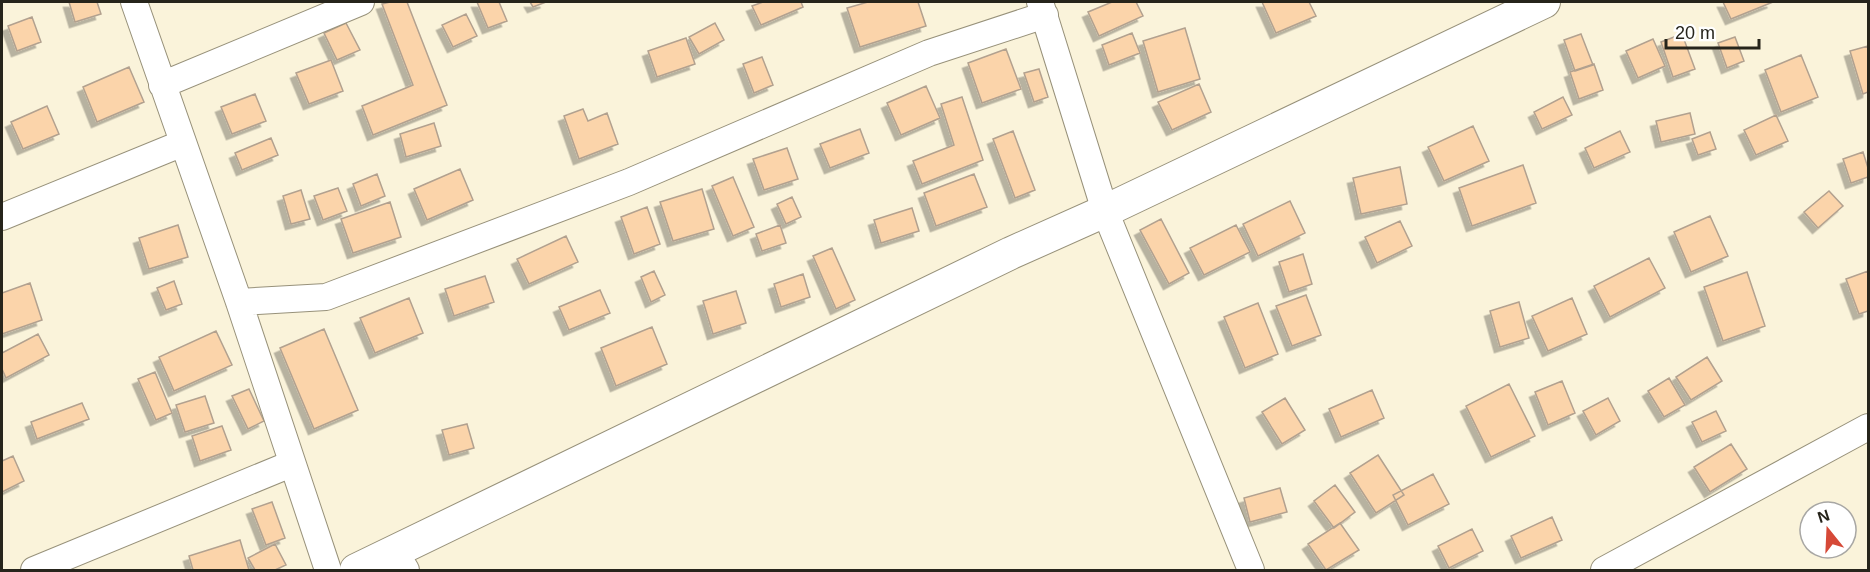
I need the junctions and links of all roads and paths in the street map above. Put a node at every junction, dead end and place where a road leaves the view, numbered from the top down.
1 (134, 2) edge
2 (361, 2) edge
3 (1544, 2) edge
4 (1042, 8) edge
5 (162, 85) junction
6 (183, 143) junction
7 (1105, 211) junction
8 (2, 217) edge
9 (239, 302) junction
10 (1869, 427) edge
11 (291, 464) junction
12 (401, 561) edge
13 (34, 570) edge
14 (328, 570) edge
15 (356, 570) edge
16 (1251, 570) edge
17 (1605, 570) edge

1 - 5 street
2 - 5 street
3 - 7 street
4 - 7 street
4 - 9 street
5 - 6 street
6 - 8 street
6 - 9 street
7 - 12 street
7 - 16 street
9 - 11 street
10 - 17 street
11 - 13 street
11 - 14 street
12 - 15 street

